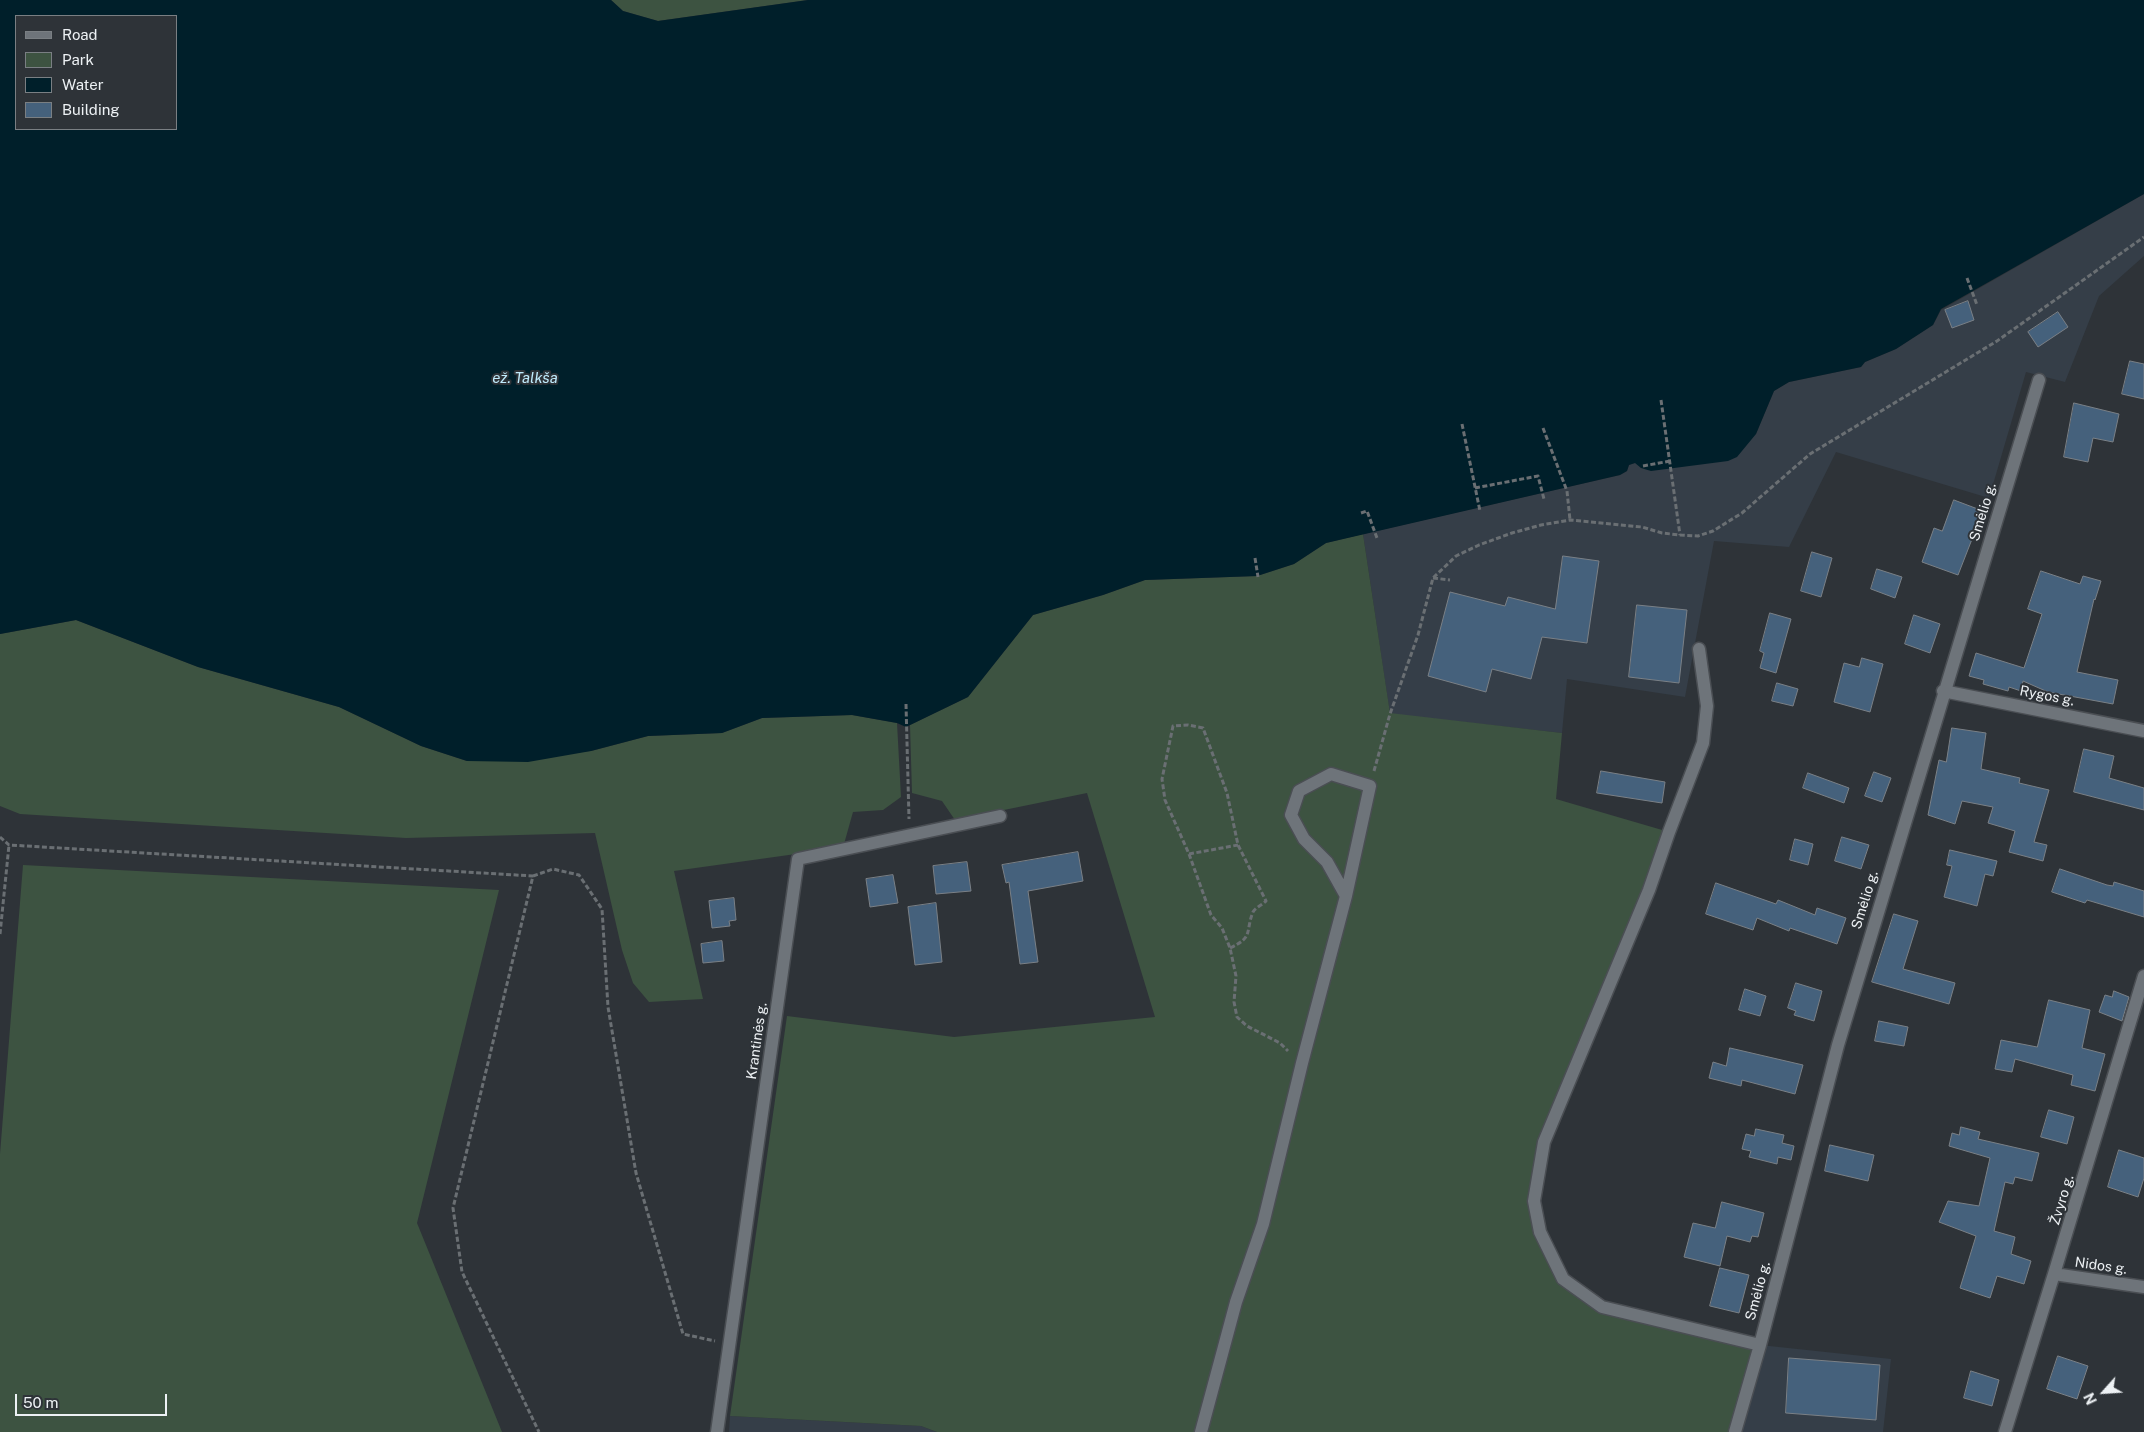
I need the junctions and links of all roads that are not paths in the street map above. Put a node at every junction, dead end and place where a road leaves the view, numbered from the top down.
1 (2039, 380) dead end
2 (1700, 649) dead end
3 (1943, 691) junction
4 (2144, 731) edge
5 (1000, 816) dead end
6 (1346, 896) junction
7 (2144, 976) edge
8 (2054, 1274) junction
9 (2144, 1287) edge
10 (1760, 1345) junction
11 (717, 1432) edge
12 (1201, 1432) edge
13 (1735, 1432) edge
14 (2005, 1432) edge

1 - 3 street, Smėlio g.
2 - 10 street
3 - 4 street, Rygos g.
3 - 10 street, Smėlio g.
5 - 11 street, Krantinės g.
6 - 6 street
6 - 12 street
7 - 8 street, Žvyro g.
8 - 9 street, Nidos g.
8 - 14 street, Žvyro g.
10 - 13 street, Smėlio g.

